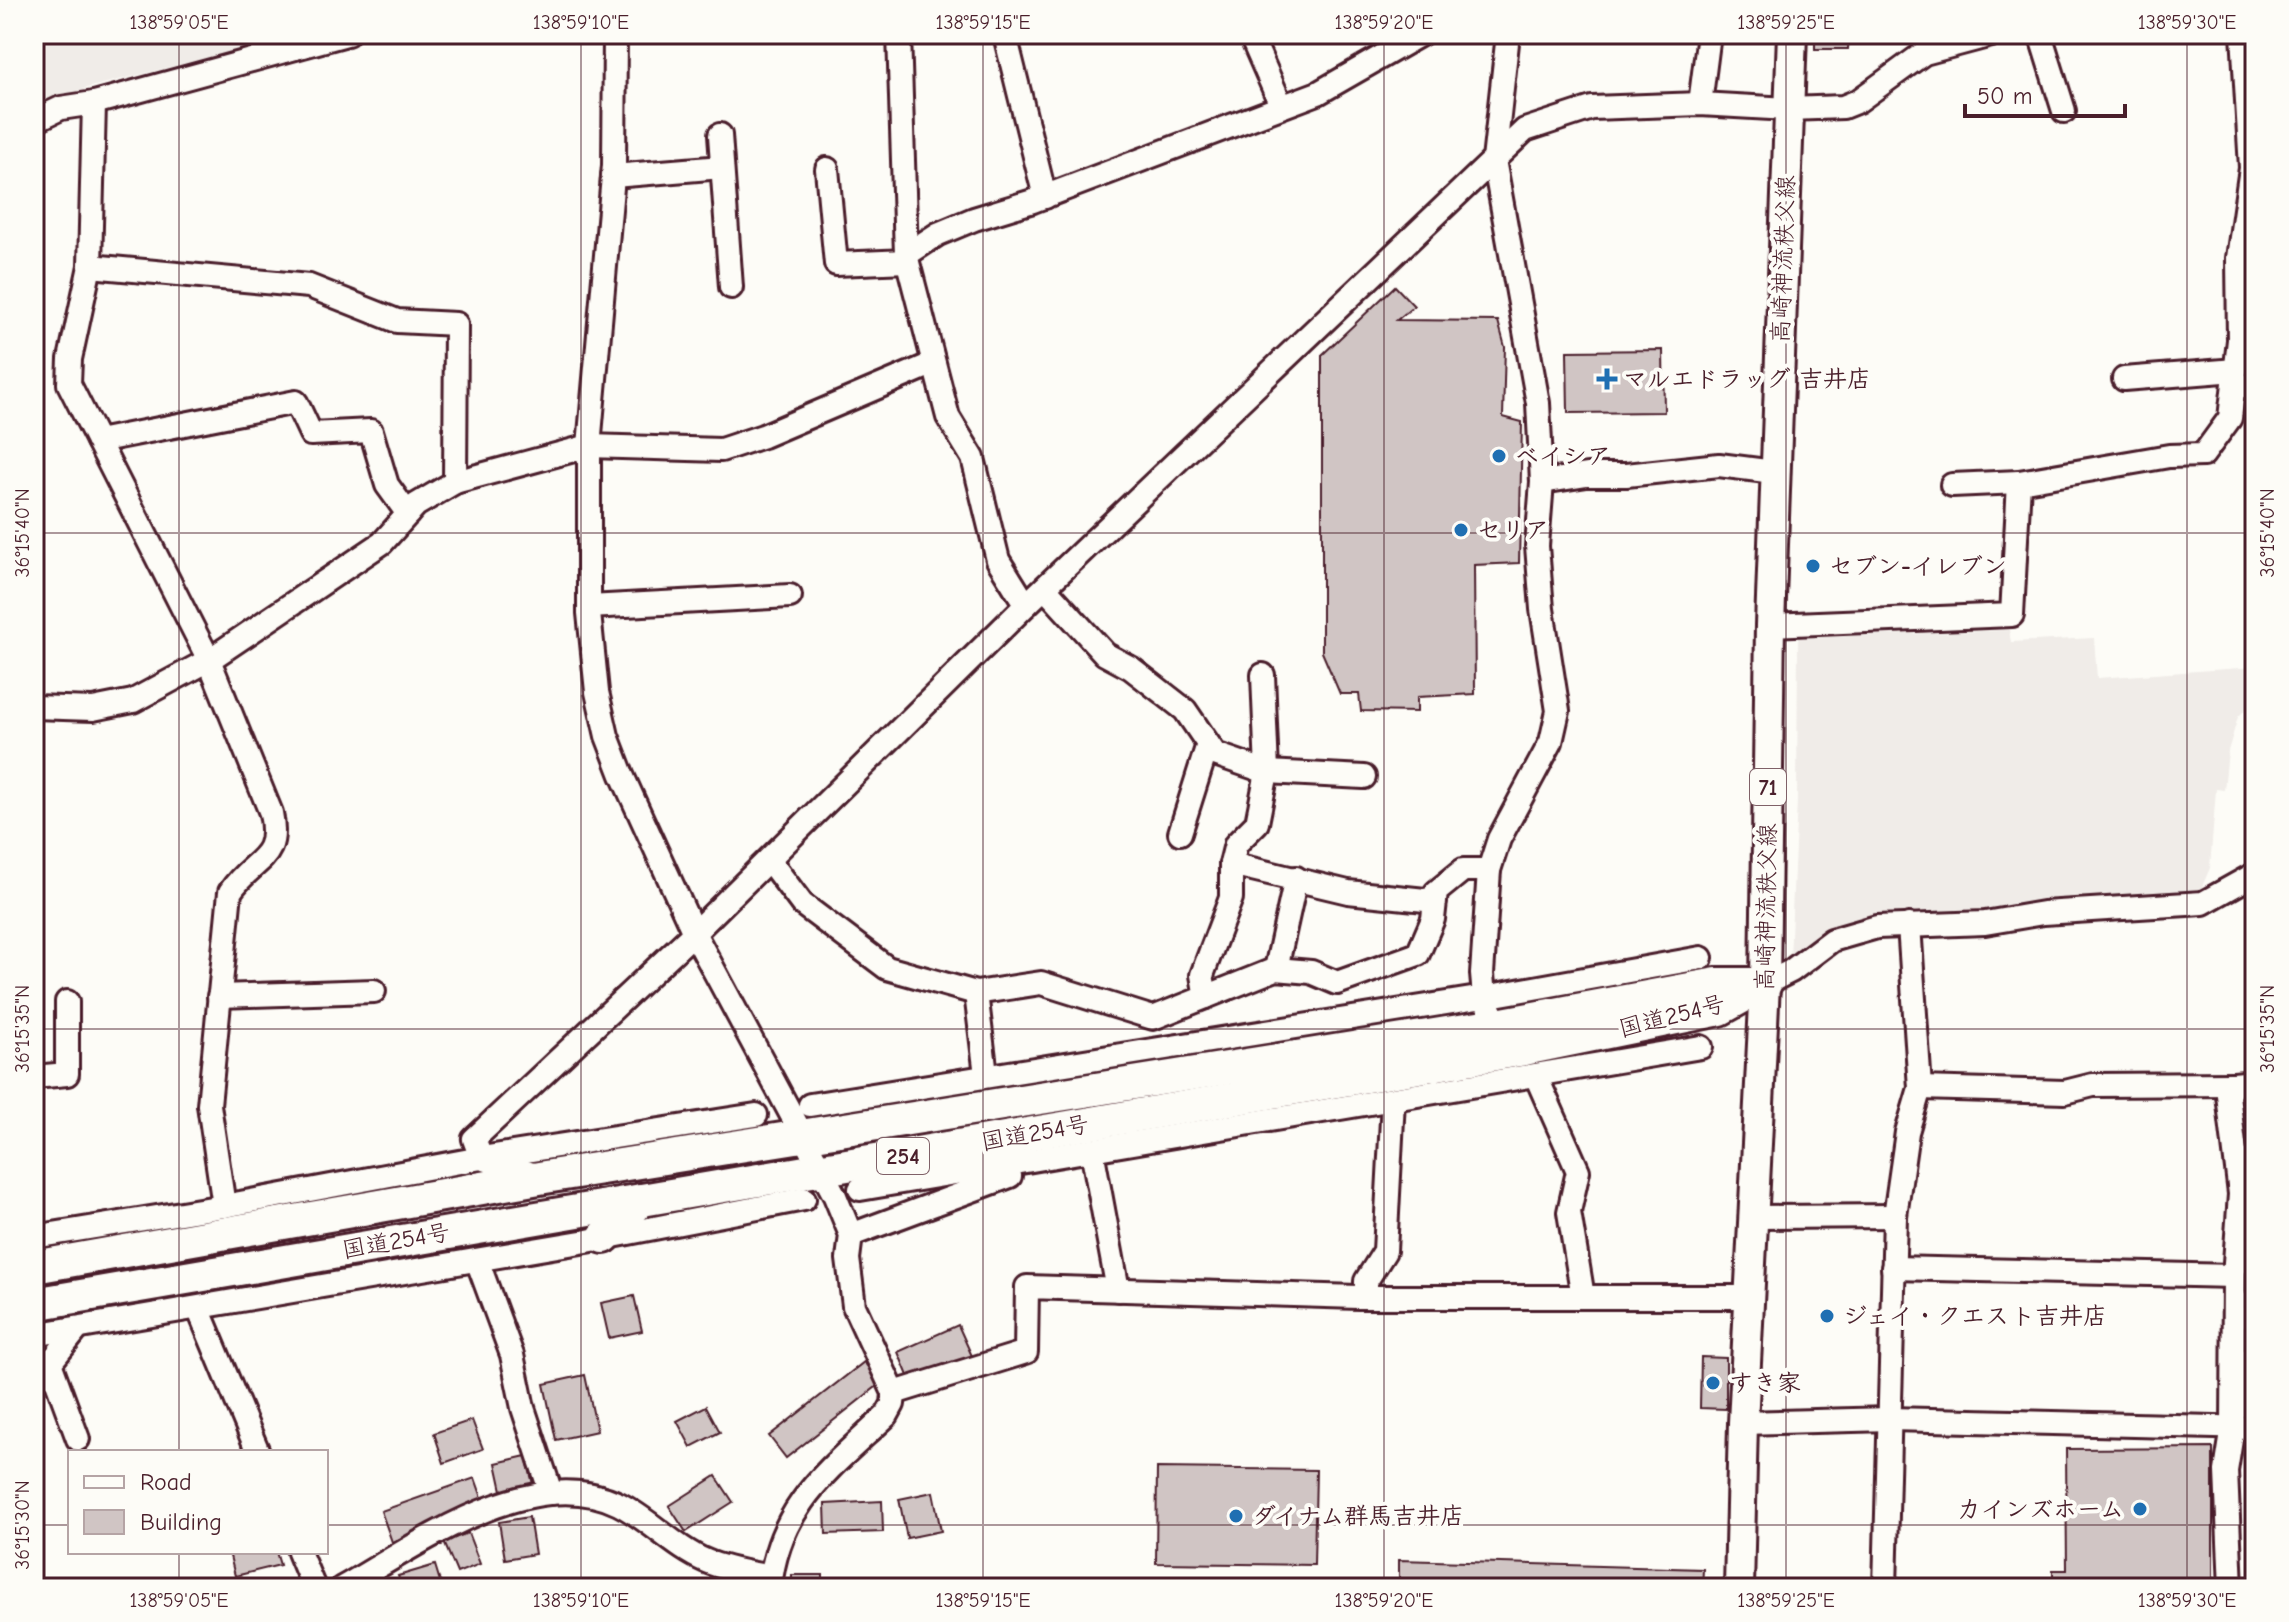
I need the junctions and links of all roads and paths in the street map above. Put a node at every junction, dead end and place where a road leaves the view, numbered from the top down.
1 (347, 34) edge
2 (615, 34) edge
3 (899, 34) edge
4 (1250, 34) edge
5 (1421, 34) edge
6 (1508, 34) edge
7 (1709, 34) edge
8 (1792, 34) edge
9 (1995, 34) edge
10 (2040, 34) edge
11 (2243, 34) edge
12 (1005, 35) edge
13 (94, 103) junction
14 (1700, 104) junction
15 (1281, 105) junction
16 (1789, 109) junction
17 (2064, 111) dead end
18 (34, 121) edge
19 (720, 135) dead end
20 (1494, 160) junction
21 (722, 167) junction
22 (827, 169) dead end
23 (613, 176) junction
24 (1045, 197) junction
25 (906, 258) junction
26 (90, 266) junction
27 (731, 287) dead end
28 (2247, 330) edge
29 (932, 364) junction
30 (2124, 379) dead end
31 (2241, 380) edge
32 (98, 441) junction
33 (589, 446) junction
34 (1774, 472) junction
35 (455, 482) junction
36 (1542, 482) junction
37 (2019, 482) junction
38 (1952, 485) dead end
39 (408, 514) junction
40 (1045, 588) junction
41 (790, 596) dead end
42 (1026, 605) junction
43 (589, 607) junction
44 (1770, 625) junction
45 (209, 660) junction
46 (1263, 675) dead end
47 (34, 707) edge
48 (1208, 744) junction
49 (1267, 772) junction
50 (1364, 777) dead end
51 (1180, 833) dead end
52 (769, 860) junction
53 (1231, 864) junction
54 (1489, 870) junction
55 (2255, 874) edge
56 (1296, 878) junction
57 (1435, 901) junction
58 (1909, 925) junction
59 (694, 933) junction
60 (1701, 958) dead end
61 (1276, 969) junction
62 (1765, 984) junction
63 (374, 991) dead end
64 (976, 993) junction
65 (219, 996) junction
66 (1206, 997) junction
67 (67, 1002) dead end
68 (1490, 1011) junction
69 (1552, 1044) junction
70 (1701, 1047) dead end
71 (992, 1074) junction
72 (1536, 1076) junction
73 (34, 1077) edge
74 (1507, 1081) junction
75 (2244, 1083) edge
76 (1920, 1088) junction
77 (1393, 1100) junction
78 (810, 1105) dead end
79 (937, 1114) junction
80 (756, 1115) dead end
81 (1042, 1131) junction
82 (801, 1137) junction
83 (1096, 1150) junction
84 (481, 1158) junction
85 (1007, 1163) junction
86 (819, 1171) junction
87 (545, 1177) junction
88 (860, 1189) dead end
89 (804, 1199) dead end
90 (641, 1200) junction
91 (224, 1206) junction
92 (1895, 1216) junction
93 (1756, 1217) junction
94 (851, 1235) junction
95 (604, 1237) junction
96 (35, 1245) edge
97 (477, 1260) junction
98 (1893, 1268) junction
99 (2234, 1276) junction
100 (1118, 1290) junction
101 (1366, 1297) junction
102 (1583, 1297) junction
103 (1750, 1297) junction
104 (34, 1304) edge
105 (198, 1308) junction
106 (78, 1328) junction
107 (41, 1335) edge
108 (46, 1362) edge
109 (894, 1393) junction
110 (1890, 1419) junction
111 (1743, 1423) junction
112 (2244, 1428) edge
113 (78, 1439) dead end
114 (257, 1450) edge
115 (551, 1493) junction
116 (300, 1554) edge
117 (771, 1583) edge
118 (314, 1588) edge
119 (342, 1588) edge
120 (1739, 1588) edge
121 (1885, 1588) edge
122 (2231, 1588) edge

1 - 13 street
2 - 23 street
3 - 25 street
4 - 15 street
5 - 15 street
6 - 20 street
7 - 14 street
8 - 16 main road, 高崎神流秩父線 / 71
9 - 16 street
10 - 17 street
11 - 28 street
12 - 24 street
13 - 18 street
13 - 26 street
14 - 16 street
14 - 20 street
15 - 24 street
16 - 34 main road, 高崎神流秩父線 / 71
19 - 21 street
20 - 36 street
20 - 40 street
21 - 23 street
21 - 27 street
22 - 25 street
23 - 33 street
24 - 25 street
25 - 29 street
26 - 32 street
26 - 35 street
28 - 31 street
29 - 33 street
29 - 42 street
30 - 31 street
31 - 37 street
32 - 39 street
32 - 45 street
33 - 35 street
33 - 43 street
34 - 36 street
34 - 44 main road, 高崎神流秩父線 / 71
35 - 39 street
36 - 54 street
37 - 38 street
37 - 44 street
39 - 45 street
40 - 42 street
40 - 48 street
41 - 43 street
42 - 52 street
43 - 59 street
44 - 62 main road, 高崎神流秩父線 / 71
45 - 47 street
45 - 65 street
46 - 49 street
48 - 49 street
48 - 51 street
49 - 50 street
49 - 53 street
52 - 59 street
52 - 64 street
53 - 56 street
53 - 66 street
54 - 57 street
54 - 68 street
55 - 58 street
56 - 57 street
56 - 61 street
57 - 61 street
58 - 62 street
58 - 76 street
59 - 82 street
59 - 84 street
60 - 68 street
61 - 66 street
62 - 68 highway, 国道254号 / 254
62 - 69 highway, 国道254号 / 254
62 - 93 main road, 高崎神流秩父線 / 71
63 - 65 street
64 - 66 street
64 - 71 street
65 - 91 street
67 - 73 street
68 - 71 street
68 - 79 highway, 国道254号 / 254
69 - 74 street
69 - 81 highway, 国道254号 / 254
70 - 72 street
71 - 78 street
71 - 79 street
72 - 74 street
72 - 102 street
74 - 77 street
75 - 76 street
75 - 99 street
76 - 92 street
77 - 83 street
77 - 101 street
79 - 82 highway, 国道254号 / 254
80 - 84 street
81 - 83 street
81 - 86 highway, 国道254号 / 254
82 - 86 street
82 - 87 highway, 国道254号 / 254
83 - 85 street
83 - 100 street
84 - 87 street
84 - 91 street
85 - 88 street
85 - 94 street
86 - 90 highway, 国道254号 / 254
86 - 94 street
87 - 96 highway, 国道254号 / 254
89 - 95 street
90 - 95 highway
90 - 104 highway, 国道254号 / 254
91 - 96 street
92 - 93 street
92 - 98 street
93 - 103 main road, 高崎神流秩父線 / 71
94 - 109 street
95 - 97 street
97 - 105 street
97 - 115 street
98 - 99 street
98 - 110 street
99 - 112 street
100 - 101 street
100 - 109 street
101 - 102 street
102 - 103 street
103 - 111 main road, 高崎神流秩父線 / 71
105 - 106 street
105 - 114 street
106 - 107 street
106 - 108 street
107 - 108 street
108 - 113 street
109 - 117 street
110 - 111 street
110 - 112 street
110 - 121 street
111 - 120 main road, 高崎神流秩父線 / 71
112 - 122 street
115 - 117 street
115 - 119 street
116 - 118 street

